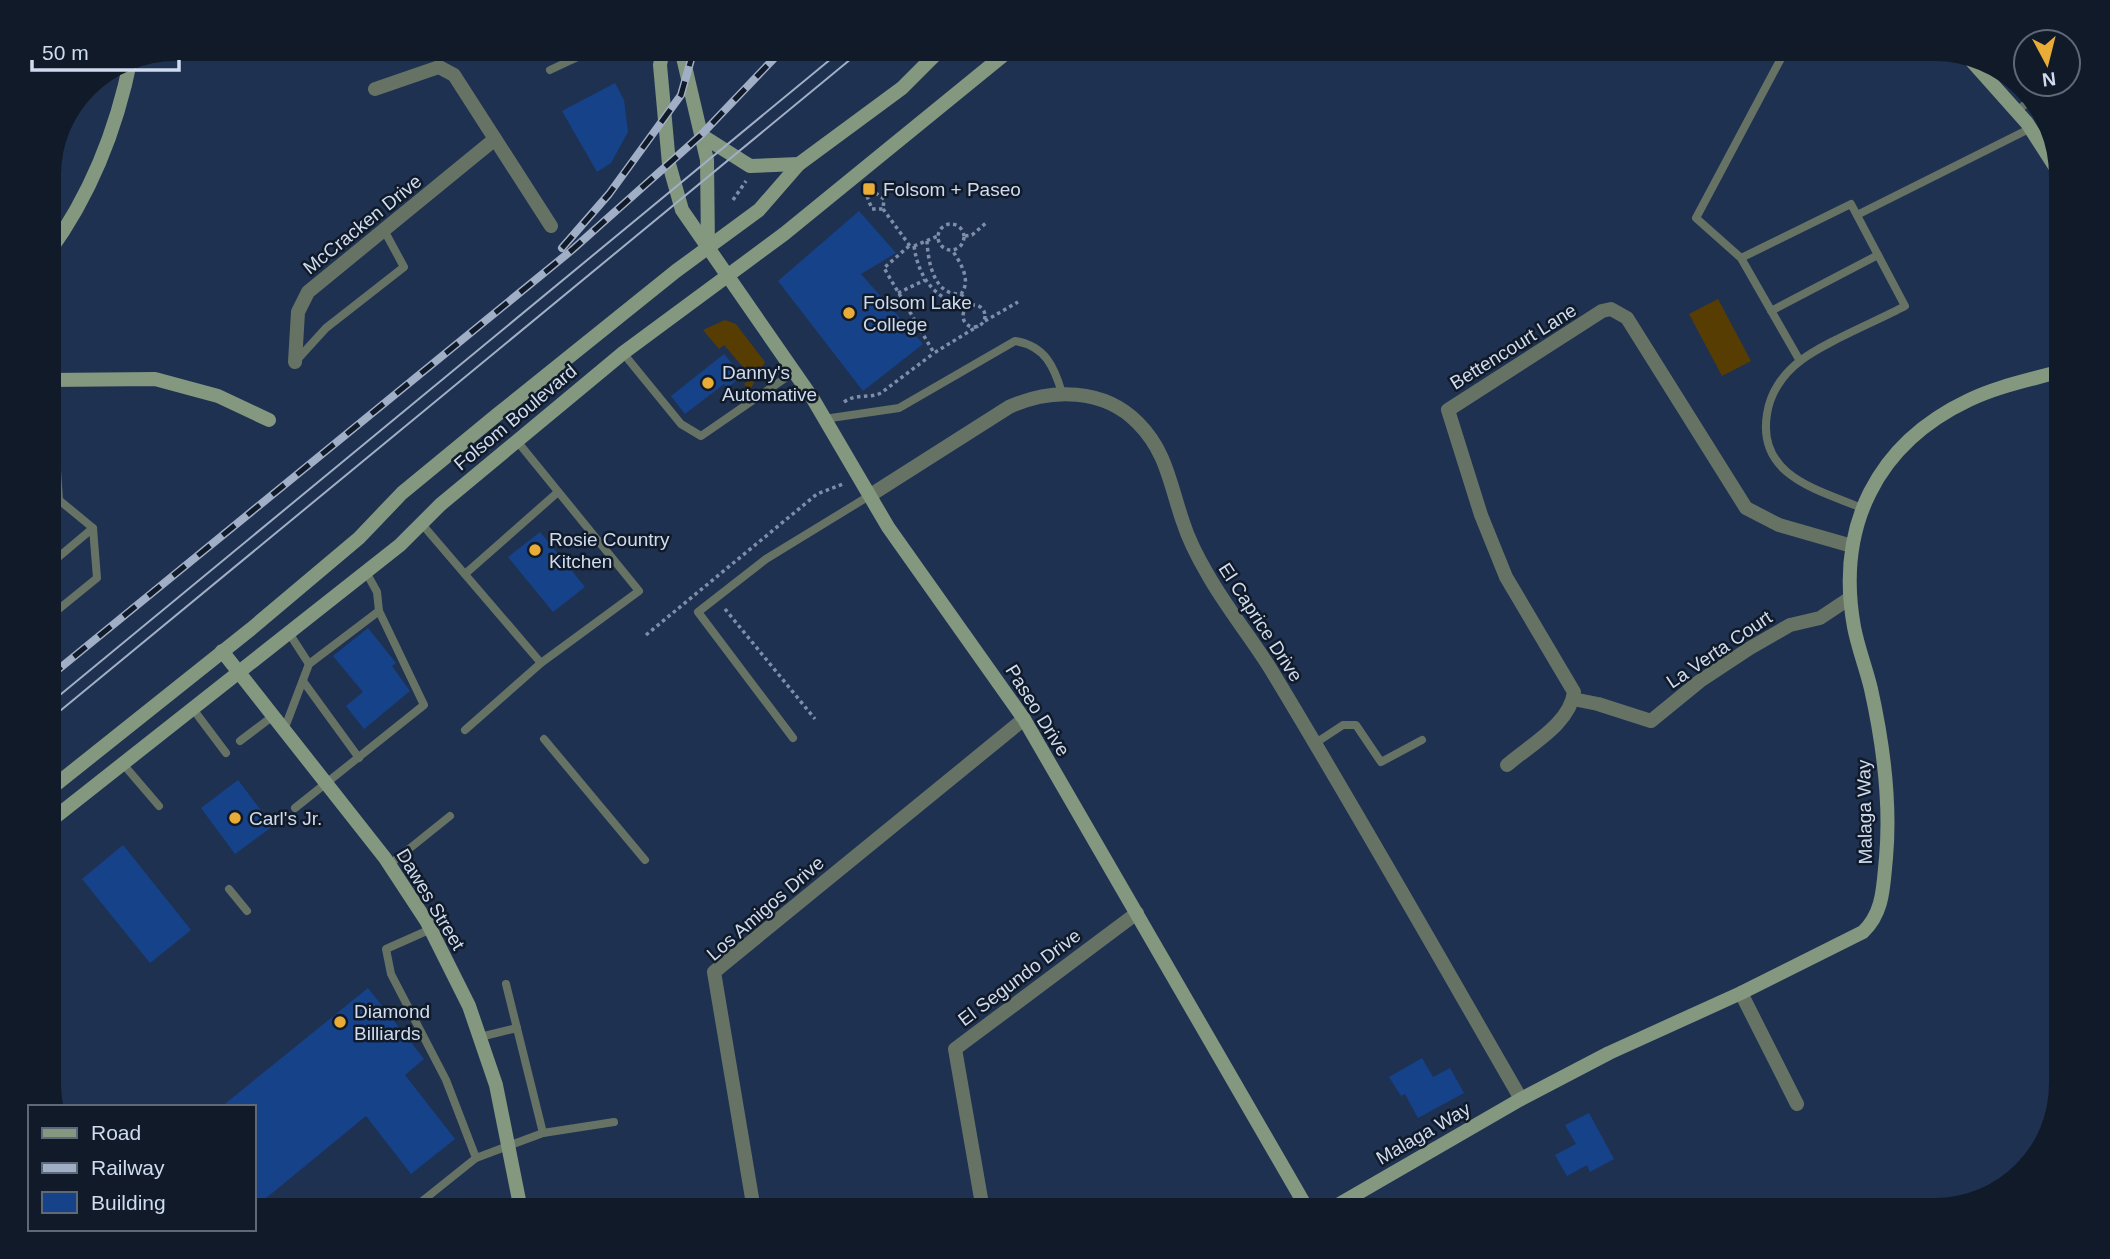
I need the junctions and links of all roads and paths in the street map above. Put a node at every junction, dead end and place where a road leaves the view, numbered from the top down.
1 (569, 61) edge
2 (661, 61) edge
3 (684, 61) edge
4 (929, 61) edge
5 (996, 61) edge
6 (1780, 61) edge
7 (550, 70) dead end
8 (128, 71) edge
9 (1982, 71) edge
10 (375, 89) dead end
11 (2024, 105) edge
12 (2017, 110) junction
13 (2031, 128) junction
14 (701, 135) junction
15 (495, 139) junction
16 (2047, 154) edge
17 (799, 164) junction
18 (747, 179) dead end
19 (873, 191) dead end
20 (867, 196) dead end
21 (733, 200) dead end
22 (883, 209) junction
23 (1857, 215) junction
24 (986, 223) dead end
25 (551, 226) dead end
26 (385, 232) junction
27 (61, 234) edge
28 (939, 236) junction
29 (964, 236) junction
30 (927, 241) junction
31 (912, 246) junction
32 (708, 248) junction
33 (952, 250) junction
34 (1878, 255) junction
35 (1741, 258) junction
36 (728, 273) junction
37 (925, 280) junction
38 (898, 293) junction
39 (961, 294) junction
40 (1017, 302) dead end
41 (968, 307) junction
42 (1771, 311) junction
43 (983, 322) junction
44 (978, 326) junction
45 (623, 353) junction
46 (934, 353) junction
47 (1800, 361) junction
48 (295, 362) joint
49 (794, 372) junction
50 (2049, 376) edge
51 (61, 380) edge
52 (1062, 393) junction
53 (845, 402) dead end
54 (824, 419) junction
55 (269, 420) dead end
56 (517, 441) junction
57 (845, 483) dead end
58 (558, 492) junction
59 (869, 496) junction
60 (61, 502) edge
61 (1862, 508) junction
62 (421, 523) junction
63 (93, 528) junction
64 (1852, 546) junction
65 (61, 555) edge
66 (366, 572) junction
67 (465, 574) junction
68 (706, 586) junction
69 (715, 597) junction
70 (1850, 598) junction
71 (61, 607) edge
72 (379, 611) junction
73 (289, 632) junction
74 (646, 635) dead end
75 (222, 651) junction
76 (541, 663) junction
77 (309, 664) junction
78 (239, 671) junction
79 (303, 681) junction
80 (1573, 699) junction
81 (193, 709) junction
82 (274, 716) junction
83 (815, 719) dead end
84 (1024, 719) junction
85 (284, 730) junction
86 (465, 730) dead end
87 (793, 738) dead end
88 (544, 739) dead end
89 (1422, 740) dead end
90 (240, 741) dead end
91 (1314, 744) junction
92 (226, 753) dead end
93 (359, 758) junction
94 (123, 764) junction
95 (1507, 765) dead end
96 (61, 780) edge
97 (327, 785) junction
98 (159, 806) dead end
99 (295, 808) dead end
100 (61, 813) edge
101 (450, 816) dead end
102 (645, 860) dead end
103 (389, 865) junction
104 (229, 889) dead end
105 (247, 911) dead end
106 (1137, 913) junction
107 (431, 929) junction
108 (506, 984) dead end
109 (1741, 993) junction
110 (517, 1028) junction
111 (480, 1037) junction
112 (1521, 1099) junction
113 (1797, 1104) dead end
114 (614, 1122) dead end
115 (543, 1132) junction
116 (509, 1144) junction
117 (476, 1158) junction
118 (426, 1198) edge
119 (519, 1198) edge
120 (752, 1198) edge
121 (981, 1198) edge
122 (1301, 1198) edge
123 (1350, 1198) edge

1 - 7 lane
2 - 32 street, Paseo Drive
3 - 14 street
4 - 17 street, Folsom Boulevard
5 - 36 street, Folsom Boulevard
6 - 35 lane
8 - 27 street
9 - 12 street
10 - 15 street
11 - 12 lane
12 - 13 street
13 - 16 street
13 - 23 lane
14 - 17 street
14 - 32 street
15 - 25 street
15 - 26 street, McCracken Drive
17 - 32 street, Folsom Boulevard
18 - 21 path
19 - 22 path
20 - 22 path
22 - 31 path
23 - 34 lane
23 - 35 lane
24 - 29 path
26 - 48 street, McCracken Drive
26 - 48 lane
28 - 29 path
28 - 30 path
28 - 33 path
29 - 33 path
30 - 31 path
30 - 39 path
31 - 37 path
31 - 38 path
32 - 36 street, Paseo Drive
32 - 75 street, Folsom Boulevard
33 - 39 path
34 - 42 lane
34 - 47 lane
35 - 42 lane
36 - 45 street, Folsom Boulevard
36 - 49 street, Paseo Drive
37 - 38 path
37 - 41 path
38 - 46 path
39 - 41 path
40 - 43 path
41 - 43 path
41 - 44 path
42 - 47 lane
43 - 44 path
44 - 46 path
45 - 49 lane
45 - 56 street, Folsom Boulevard
46 - 53 path
47 - 61 lane
49 - 54 street, Paseo Drive
50 - 61 street, Malaga Way
51 - 55 street
52 - 54 lane
52 - 59 street, El Caprice Drive
52 - 91 street, El Caprice Drive
54 - 59 street, Paseo Drive
56 - 58 lane
56 - 62 street, Folsom Boulevard
57 - 68 path
58 - 67 lane
58 - 76 lane
59 - 69 lane
59 - 84 street, Paseo Drive
60 - 63 lane
61 - 64 street, Malaga Way
62 - 66 street, Folsom Boulevard
62 - 67 lane
63 - 65 lane
63 - 71 lane
64 - 70 street, Malaga Way
64 - 80 street, Bettencourt Lane
66 - 72 lane
66 - 73 street, Folsom Boulevard
67 - 76 lane
68 - 69 path
68 - 74 path
69 - 83 path
69 - 87 lane
70 - 80 street, La Verta Court
70 - 109 street, Malaga Way
72 - 77 lane
72 - 93 lane
73 - 77 lane
73 - 78 street, Folsom Boulevard
75 - 78 street, Dawes Street
75 - 96 street, Folsom Boulevard
76 - 86 lane
77 - 79 lane
78 - 81 street, Folsom Boulevard
78 - 82 street, Dawes Street
79 - 85 lane
79 - 93 lane
80 - 95 street
81 - 92 lane
81 - 94 street, Folsom Boulevard
82 - 85 street, Dawes Street
82 - 90 lane
84 - 106 street, Paseo Drive
84 - 120 street, Los Amigos Drive
85 - 97 street, Dawes Street
88 - 102 lane
89 - 91 lane
91 - 112 street, El Caprice Drive
93 - 97 lane
94 - 98 lane
94 - 100 street, Folsom Boulevard
97 - 99 lane
97 - 103 street, Dawes Street
101 - 103 lane
103 - 107 street, Dawes Street
104 - 105 lane
106 - 121 street, El Segundo Drive
106 - 122 street, Paseo Drive
107 - 111 street, Dawes Street
107 - 117 lane
108 - 110 lane
109 - 112 street, Malaga Way
109 - 113 street
110 - 111 lane
110 - 115 lane
111 - 116 street, Dawes Street
112 - 123 street, Malaga Way
114 - 115 lane
115 - 116 lane
116 - 117 lane
116 - 119 street, Dawes Street
117 - 118 lane

